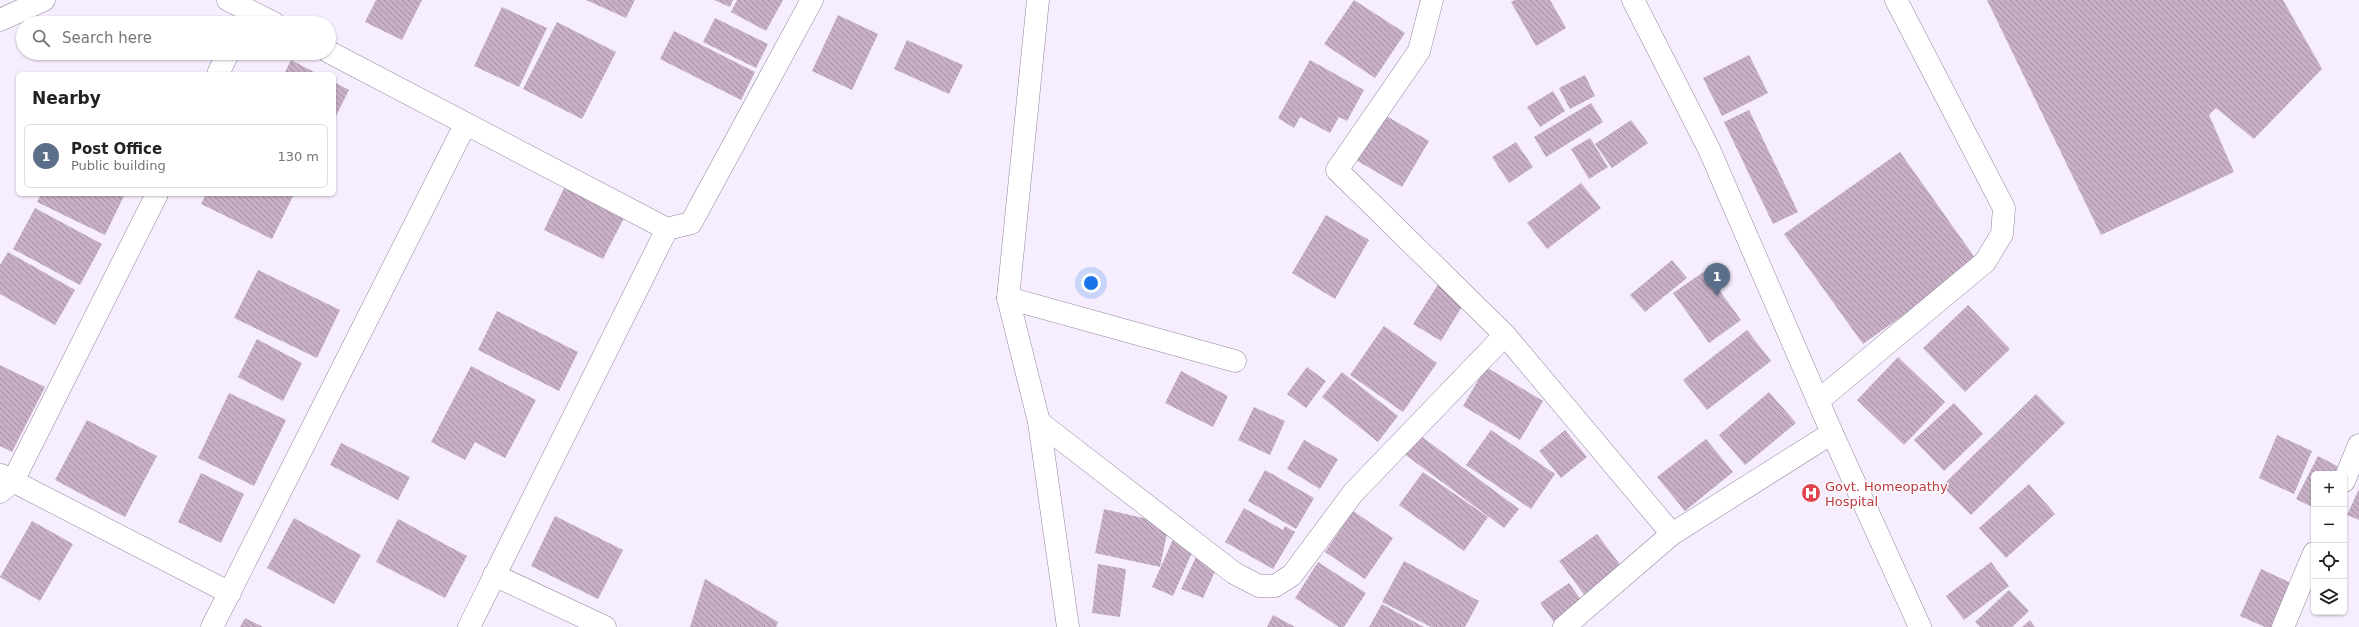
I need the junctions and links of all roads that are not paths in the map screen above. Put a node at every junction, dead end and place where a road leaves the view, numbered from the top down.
1 (44, 0) edge
2 (228, 0) edge
3 (812, 0) edge
4 (1038, 0) edge
5 (1432, 0) edge
6 (1633, 0) edge
7 (1896, 0) edge
8 (245, 16) edge
9 (0, 20) edge
10 (336, 56) edge
11 (225, 60) edge
12 (219, 72) edge
13 (466, 125) junction
14 (156, 196) edge
15 (667, 228) junction
16 (1008, 298) junction
17 (1505, 335) junction
18 (1235, 361) dead end
19 (1818, 401) junction
20 (1039, 422) junction
21 (1832, 433) junction
22 (2359, 445) edge
23 (2347, 474) edge
24 (4, 482) edge
25 (1672, 534) junction
26 (2311, 560) edge
27 (494, 575) junction
28 (230, 592) junction
29 (212, 627) edge
30 (469, 627) edge
31 (605, 627) edge
32 (1068, 627) edge
33 (1564, 627) edge
34 (1920, 627) edge
35 (2283, 627) edge

1 - 9 street
2 - 8 street
3 - 15 street
4 - 16 street
5 - 17 street
6 - 19 street
7 - 19 street
10 - 13 street
11 - 12 street
13 - 15 street
13 - 28 street
14 - 24 street
15 - 27 street
16 - 18 street
16 - 20 street
17 - 20 street
17 - 25 street
19 - 21 street
20 - 32 street
21 - 25 street
21 - 34 street
22 - 23 street
24 - 28 street
25 - 33 street
26 - 35 street
27 - 30 street
27 - 31 street
28 - 29 street

